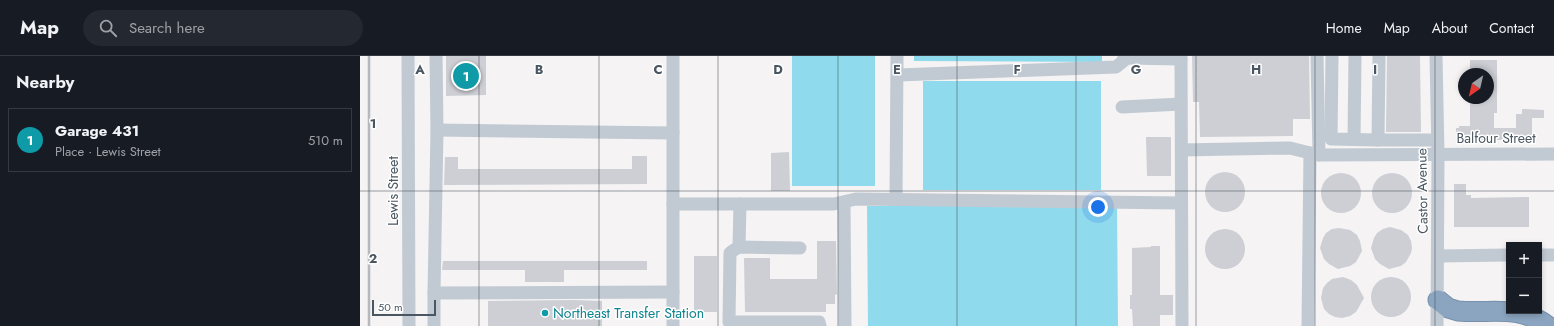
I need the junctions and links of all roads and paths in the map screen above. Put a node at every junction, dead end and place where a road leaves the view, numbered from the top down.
1 (408, 56) edge
2 (436, 56) edge
3 (673, 56) edge
4 (897, 56) edge
5 (1317, 56) edge
6 (1332, 56) edge
7 (1355, 56) edge
8 (1379, 56) edge
9 (1436, 56) edge
10 (1126, 57) edge
11 (1181, 57) edge
12 (898, 75) junction
13 (1181, 104) junction
14 (1122, 107) dead end
15 (436, 130) junction
16 (673, 134) junction
17 (1348, 139) junction
18 (1378, 140) junction
19 (1437, 140) junction
20 (1182, 150) junction
21 (1314, 154) junction
22 (1438, 154) junction
23 (1554, 154) edge
24 (1343, 155) junction
25 (896, 199) junction
26 (844, 202) junction
27 (673, 204) junction
28 (740, 204) junction
29 (1181, 204) junction
30 (740, 247) junction
31 (800, 248) dead end
32 (1506, 255) edge
33 (1542, 255) edge
34 (1552, 255) dead end
35 (1438, 256) junction
36 (673, 292) junction
37 (434, 293) junction
38 (1438, 300) junction
39 (1496, 311) junction
40 (742, 324) edge
41 (409, 326) edge
42 (434, 326) edge
43 (673, 326) edge
44 (820, 326) edge
45 (845, 326) edge
46 (1182, 326) edge
47 (1308, 326) edge
48 (1437, 326) edge
49 (1466, 326) edge
50 (1548, 326) edge

1 - 41 street, Lewis Street
2 - 15 street
3 - 16 street
4 - 12 street
5 - 21 street
6 - 17 street
7 - 17 street
8 - 18 street
9 - 19 street, Castor Avenue
10 - 11 street
10 - 12 street
11 - 13 street
12 - 25 street
13 - 14 street
13 - 20 street
15 - 16 street
15 - 37 street
16 - 27 street
17 - 18 street
17 - 24 street
18 - 19 street
19 - 22 street, Castor Avenue
20 - 21 street, Balfour Street
20 - 29 street
21 - 24 street, Balfour Street
21 - 47 street
22 - 23 street, Balfour Street
22 - 24 street, Balfour Street
22 - 35 street, Castor Avenue
25 - 26 street
25 - 29 street
26 - 28 street
26 - 45 street
27 - 28 street
27 - 36 street
28 - 30 street
29 - 46 street
30 - 31 street
30 - 40 street
32 - 35 street
33 - 34 street
35 - 38 street, Castor Avenue
36 - 37 street
36 - 43 street
37 - 42 street
38 - 39 highway
38 - 48 street, Castor Avenue
39 - 49 highway
39 - 50 highway
40 - 44 street

